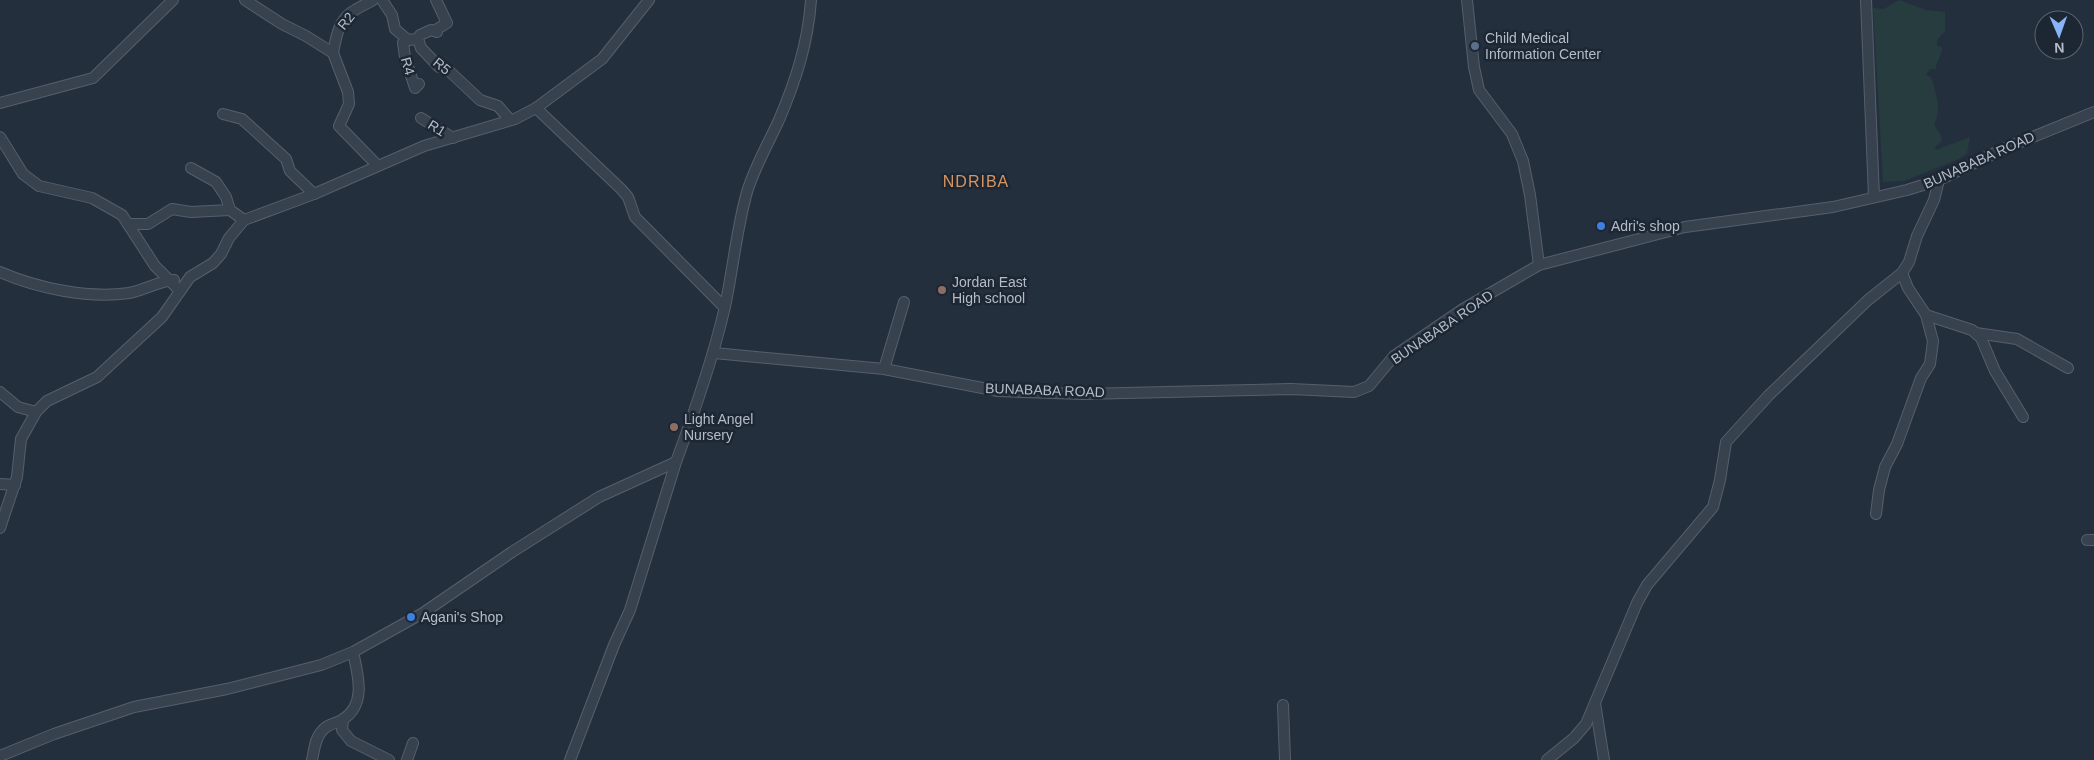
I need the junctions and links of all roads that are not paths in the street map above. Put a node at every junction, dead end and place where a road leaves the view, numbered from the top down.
1 (174, 0) edge
2 (245, 0) edge
3 (373, 0) edge
4 (382, 0) edge
5 (436, 0) edge
6 (649, 0) edge
7 (811, 0) edge
8 (1467, 0) edge
9 (1866, 0) edge
10 (413, 40) junction
11 (333, 53) junction
12 (419, 84) dead end
13 (0, 103) edge
14 (536, 108) junction
15 (2094, 112) edge
16 (223, 114) dead end
17 (421, 118) dead end
18 (510, 120) junction
19 (0, 137) edge
20 (452, 138) junction
21 (378, 166) junction
22 (191, 168) dead end
23 (1938, 180) junction
24 (314, 194) junction
25 (1874, 197) junction
26 (230, 210) junction
27 (244, 220) junction
28 (129, 224) junction
29 (1539, 265) junction
30 (0, 272) edge
31 (1902, 273) junction
32 (190, 277) junction
33 (169, 280) junction
34 (180, 291) junction
35 (904, 302) dead end
36 (724, 307) junction
37 (1926, 315) junction
38 (1976, 333) junction
39 (714, 353) junction
40 (2068, 368) dead end
41 (884, 369) junction
42 (0, 392) edge
43 (36, 412) junction
44 (2023, 417) dead end
45 (676, 462) junction
46 (0, 484) edge
47 (15, 485) junction
48 (1876, 514) dead end
49 (0, 528) edge
50 (353, 652) junction
51 (1595, 703) junction
52 (1283, 704) dead end
53 (343, 719) junction
54 (413, 743) dead end
55 (0, 756) edge
56 (312, 760) edge
57 (389, 760) edge
58 (407, 760) edge
59 (570, 760) edge
60 (1285, 760) edge
61 (1547, 760) edge
62 (1604, 760) edge

1 - 13 street
2 - 11 street
3 - 11 street, R2
4 - 10 street
5 - 10 street
6 - 14 street
7 - 36 street
8 - 29 street
9 - 25 street
10 - 12 street, R4
10 - 18 street, R5
11 - 21 street
14 - 18 street
14 - 36 street
15 - 23 street, BUNABABA ROAD
16 - 24 street
17 - 20 street, R1
18 - 20 street
19 - 28 street
20 - 21 street
21 - 24 street
22 - 26 street
23 - 25 street, BUNABABA ROAD
23 - 31 street
24 - 27 street
25 - 29 street, BUNABABA ROAD
26 - 27 street
26 - 28 street
27 - 32 street
28 - 33 street
29 - 41 street, BUNABABA ROAD
30 - 33 street
31 - 37 street
31 - 51 street
32 - 33 street
32 - 34 street
33 - 34 street
34 - 43 street
35 - 41 street
36 - 39 street
37 - 38 street
37 - 48 street
38 - 40 street
38 - 44 street
39 - 41 street, BUNABABA ROAD
39 - 45 street
42 - 43 street
43 - 47 street
45 - 50 street
45 - 59 street
46 - 47 street
47 - 49 street
50 - 53 street
50 - 55 street
51 - 61 street
51 - 62 street
52 - 60 street
53 - 56 street
53 - 57 street
54 - 58 street

